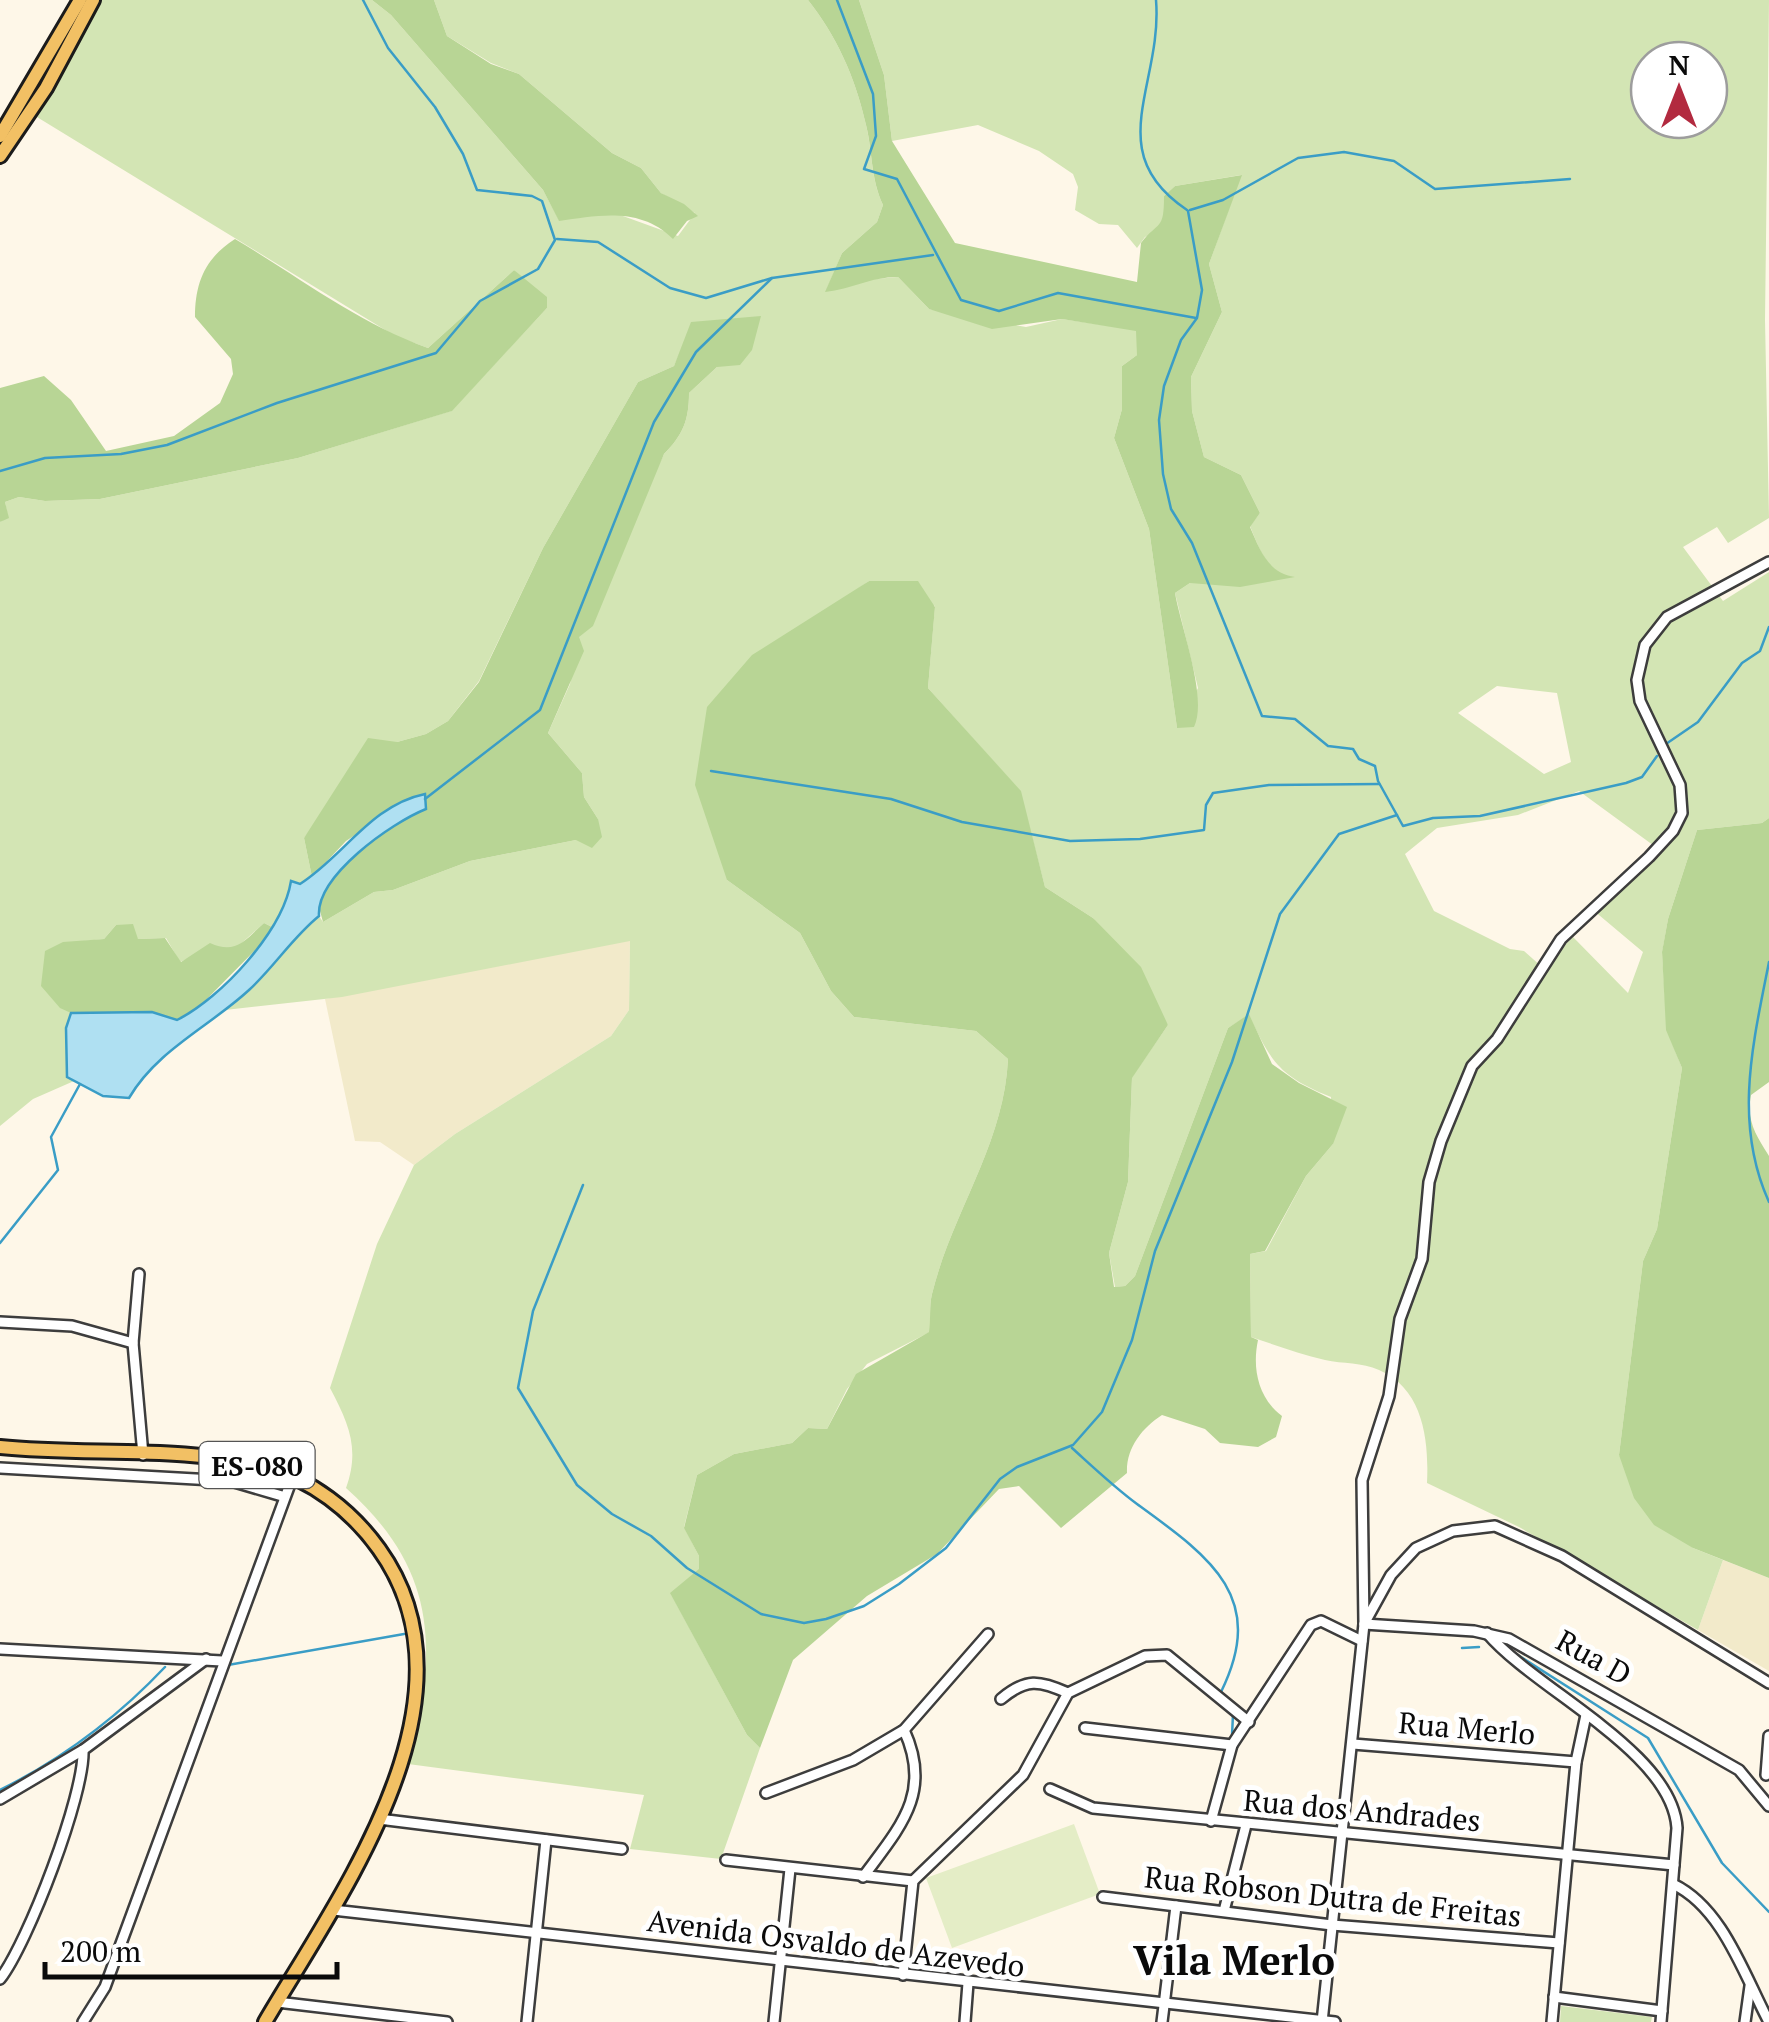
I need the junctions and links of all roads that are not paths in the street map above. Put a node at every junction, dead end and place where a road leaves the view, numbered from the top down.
1 (80, 0) edge
2 (92, 0) edge
3 (0, 136) edge
4 (0, 156) edge
5 (1769, 562) edge
6 (140, 1274) dead end
7 (0, 1322) edge
8 (133, 1342) junction
9 (0, 1447) edge
10 (87, 1453) junction
11 (143, 1456) junction
12 (0, 1468) edge
13 (86, 1473) junction
14 (292, 1476) junction
15 (282, 1496) junction
16 (1364, 1624) junction
17 (1487, 1633) junction
18 (988, 1634) dead end
19 (1362, 1641) junction
20 (0, 1649) edge
21 (206, 1659) junction
22 (222, 1661) junction
23 (1769, 1683) edge
24 (1068, 1693) junction
25 (1001, 1699) dead end
26 (1586, 1715) junction
27 (1249, 1722) junction
28 (1085, 1728) dead end
29 (904, 1730) junction
30 (1769, 1736) edge
31 (1353, 1744) junction
32 (1232, 1746) junction
33 (83, 1750) junction
34 (1576, 1762) junction
35 (1739, 1770) junction
36 (1768, 1775) edge
37 (1050, 1789) dead end
38 (766, 1793) dead end
39 (0, 1799) edge
40 (1769, 1806) edge
41 (379, 1820) junction
42 (1211, 1821) junction
43 (1246, 1825) junction
44 (1342, 1834) junction
45 (546, 1840) junction
46 (622, 1849) dead end
47 (1567, 1853) junction
48 (726, 1860) dead end
49 (1674, 1864) junction
50 (790, 1868) junction
51 (864, 1877) junction
52 (913, 1882) junction
53 (1673, 1884) junction
54 (1103, 1897) dead end
55 (1176, 1906) junction
56 (333, 1910) junction
57 (1224, 1911) junction
58 (1332, 1925) junction
59 (536, 1934) junction
60 (1558, 1943) junction
61 (781, 1962) junction
62 (902, 1976) junction
63 (0, 1979) edge
64 (968, 1983) junction
65 (1750, 1986) junction
66 (1554, 1998) junction
67 (277, 2002) junction
68 (1164, 2004) junction
69 (1662, 2016) edge
70 (1322, 2021) edge
71 (83, 2022) edge
72 (265, 2022) edge
73 (447, 2022) edge
74 (527, 2022) edge
75 (774, 2022) edge
76 (965, 2022) edge
77 (1162, 2022) edge
78 (1334, 2022) edge
79 (1552, 2022) edge
80 (1745, 2022) edge
81 (1768, 2022) edge

1 - 3 main road
2 - 4 main road
5 - 16 street
6 - 8 street
7 - 8 street
8 - 11 street
9 - 10 main road, ES-080
10 - 11 main road, ES-080
10 - 13 street
11 - 14 main road, ES-080
12 - 13 street
13 - 15 street
14 - 15 street
14 - 41 main road, ES-080
15 - 22 street
16 - 17 street, Rua D
16 - 19 street
16 - 23 street
17 - 26 street
17 - 35 street, Rua D
18 - 29 street
19 - 27 street
19 - 31 street
20 - 21 street
21 - 22 street
21 - 33 street
22 - 71 street
24 - 25 street
24 - 27 street
24 - 52 street
26 - 34 street
26 - 49 street
27 - 32 street
28 - 32 street
29 - 38 street
29 - 51 street
30 - 36 street
31 - 34 street, Rua Merlo
31 - 44 street
32 - 42 street
33 - 39 street
33 - 63 street
34 - 47 street
35 - 36 street
35 - 40 street, Rua D
37 - 42 street, Rua dos Andrades
41 - 45 street
41 - 56 main road, ES-080
42 - 43 street, Rua dos Andrades
43 - 44 street, Rua dos Andrades
43 - 57 street
44 - 47 street, Rua dos Andrades
44 - 58 street
45 - 46 street
45 - 59 street
47 - 49 street, Rua dos Andrades
47 - 60 street
48 - 50 street
49 - 53 street
50 - 51 street
50 - 61 street
51 - 52 street
52 - 62 street
53 - 65 street
53 - 69 street
54 - 55 street, Rua Robson Dutra de Freitas
55 - 57 street, Rua Robson Dutra de Freitas
55 - 68 street
56 - 59 street, Avenida Osvaldo de Azevedo
56 - 67 main road, ES-080
57 - 58 street, Rua Robson Dutra de Freitas
58 - 60 street, Rua Robson Dutra de Freitas
58 - 70 street
59 - 61 street, Avenida Osvaldo de Azevedo
59 - 74 street
60 - 66 street
61 - 62 street, Avenida Osvaldo de Azevedo
61 - 75 street
62 - 64 street, Avenida Osvaldo de Azevedo
64 - 68 street, Avenida Osvaldo de Azevedo
64 - 76 street
65 - 80 street
65 - 81 street
66 - 69 street
66 - 79 street
67 - 72 main road, ES-080
67 - 73 street
68 - 70 street, Avenida Osvaldo de Azevedo
68 - 77 street
70 - 78 street, Avenida Osvaldo de Azevedo

